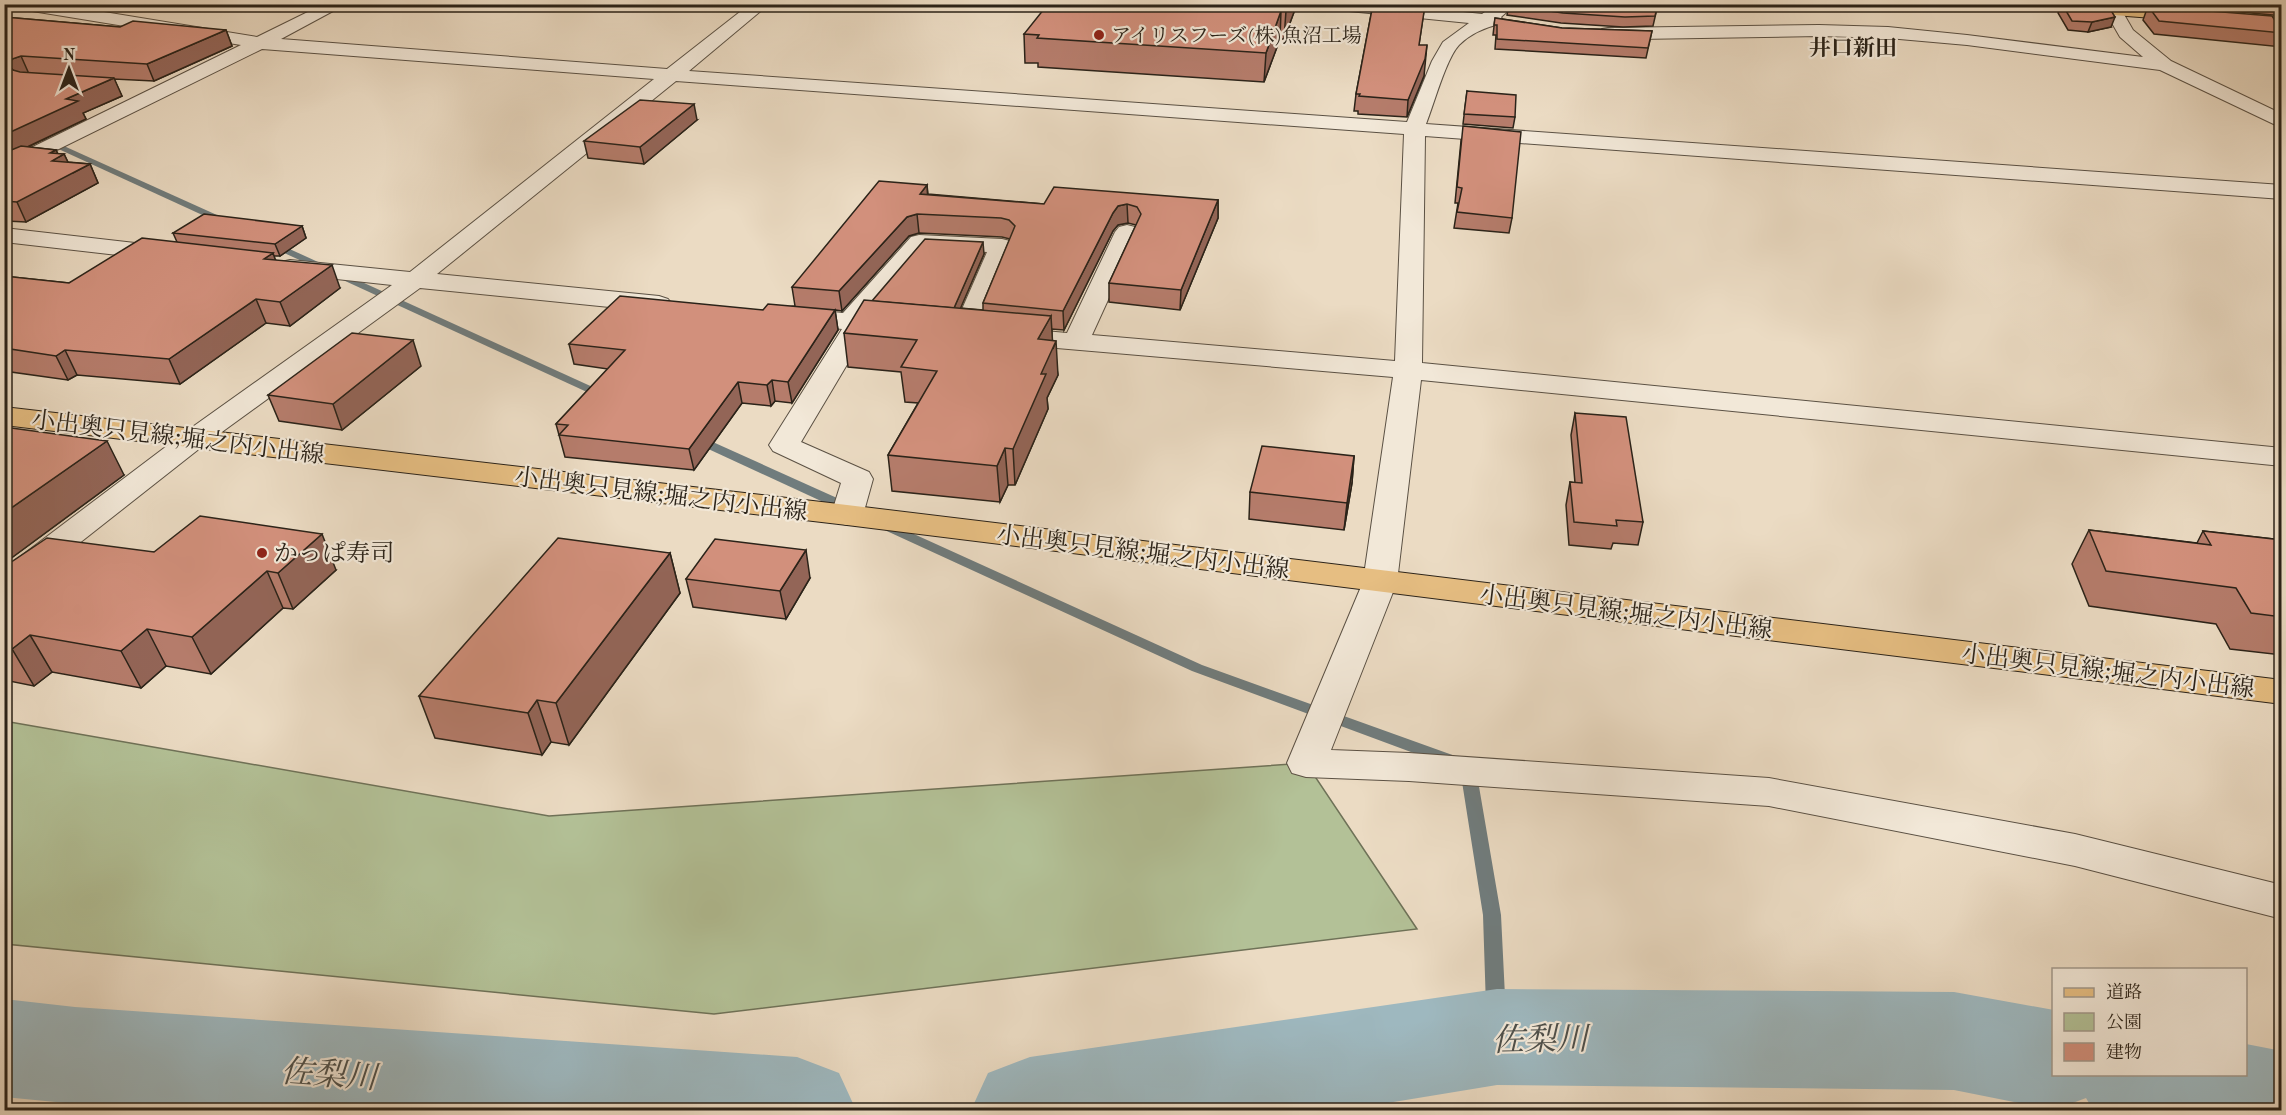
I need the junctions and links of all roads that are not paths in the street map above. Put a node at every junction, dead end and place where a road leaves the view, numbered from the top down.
1 (20, 4) edge
2 (338, 4) edge
3 (761, 4) edge
4 (1329, 4) edge
5 (2036, 4) edge
6 (2111, 7) edge
7 (1508, 13) edge
8 (1485, 19) junction
9 (2279, 27) edge
10 (1593, 33) edge
11 (260, 43) junction
12 (2164, 65) junction
13 (670, 75) junction
14 (130, 88) dead end
15 (164, 90) junction
16 (2282, 122) edge
17 (1415, 128) junction
18 (4, 170) edge
19 (2282, 192) edge
20 (1127, 232) dead end
21 (4, 235) edge
22 (191, 256) edge
23 (273, 265) edge
24 (413, 281) junction
25 (685, 306) edge
26 (768, 314) edge
27 (855, 322) junction
28 (941, 330) junction
29 (1076, 342) junction
30 (1408, 370) junction
31 (4, 416) edge
32 (194, 439) junction
33 (2282, 456) edge
34 (847, 515) junction
35 (1380, 582) junction
36 (4, 586) edge
37 (2282, 692) edge
38 (2282, 902) edge

1 - 11 street
2 - 11 street
3 - 13 street
4 - 8 street
5 - 6 main road
6 - 9 main road
6 - 12 street
7 - 8 street
8 - 17 street
10 - 12 street
11 - 13 street
11 - 15 street
12 - 16 street
13 - 17 street
13 - 24 street
14 - 15 street
15 - 18 street
17 - 19 street
17 - 30 street
20 - 29 street
21 - 22 street
23 - 24 street
24 - 25 street
24 - 32 street
26 - 27 street
27 - 28 street
27 - 28 street
27 - 34 street
28 - 29 street
29 - 30 street
30 - 33 street
30 - 35 street
31 - 32 main road, 小出奥只見線;堀之内小出線
32 - 34 main road, 小出奥只見線;堀之内小出線
32 - 36 street
34 - 35 main road, 小出奥只見線;堀之内小出線
35 - 37 main road, 小出奥只見線;堀之内小出線
35 - 38 street

